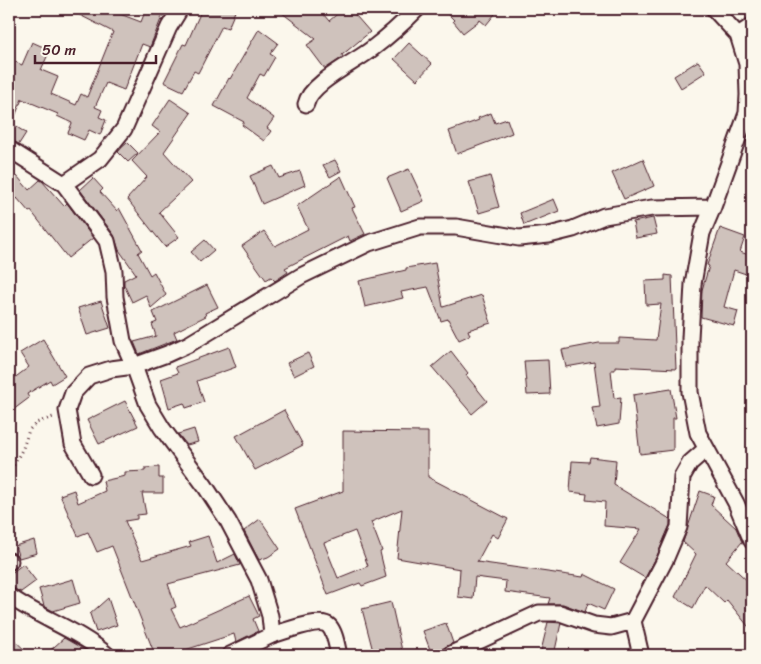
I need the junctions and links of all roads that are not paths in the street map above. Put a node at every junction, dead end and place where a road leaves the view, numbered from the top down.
1 (180, 9) edge
2 (417, 9) edge
3 (714, 9) edge
4 (752, 26) edge
5 (738, 35) junction
6 (306, 104) dead end
7 (749, 112) edge
8 (10, 154) edge
9 (64, 184) junction
10 (714, 207) junction
11 (134, 366) junction
12 (706, 449) junction
13 (91, 475) dead end
14 (736, 504) junction
15 (752, 509) edge
16 (752, 541) edge
17 (9, 596) edge
18 (633, 621) junction
19 (272, 635) junction
20 (107, 655) edge
21 (230, 655) edge
22 (339, 655) edge
23 (449, 655) edge
24 (639, 655) edge

1 - 9 street
2 - 6 street
3 - 5 street
4 - 5 street
5 - 7 street
7 - 10 street
8 - 9 street
9 - 11 street
10 - 11 street
10 - 12 street
11 - 13 street
11 - 19 street
12 - 14 street
12 - 18 street
14 - 15 street
14 - 16 street
17 - 20 street
18 - 23 street
18 - 24 street
19 - 21 street
19 - 22 street

